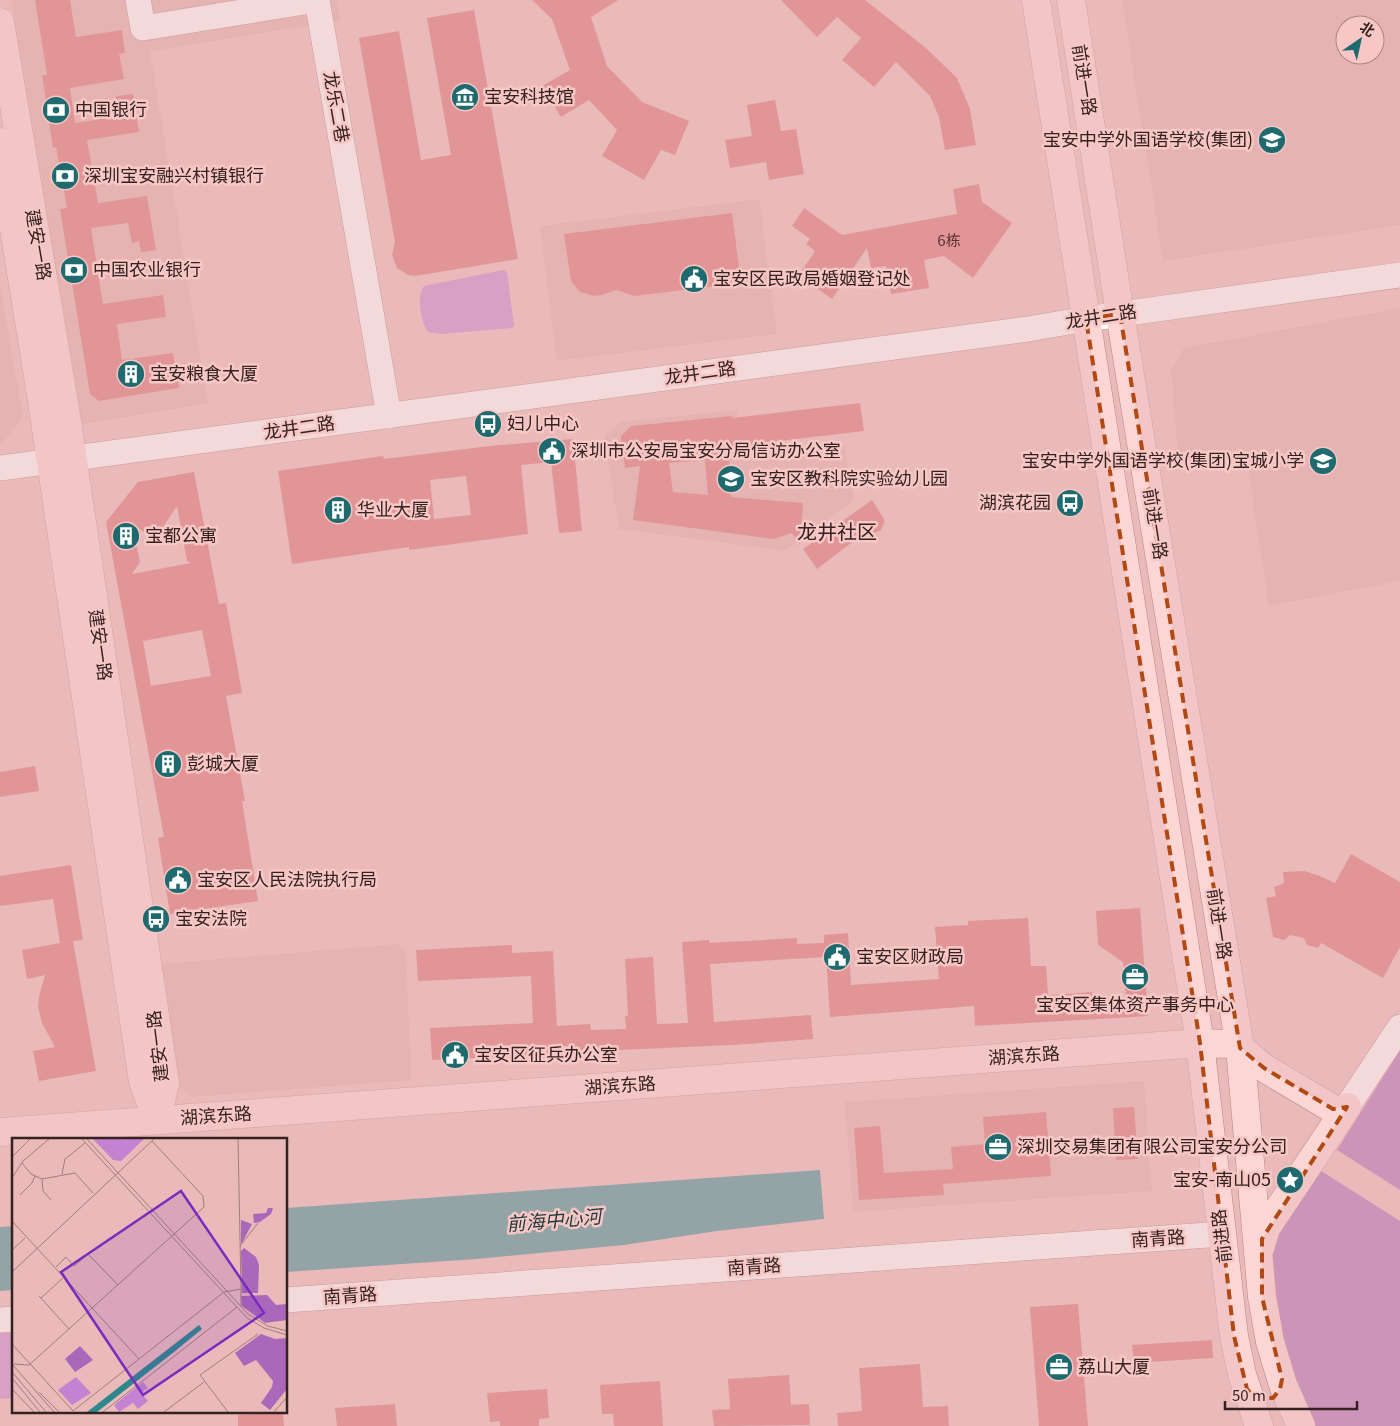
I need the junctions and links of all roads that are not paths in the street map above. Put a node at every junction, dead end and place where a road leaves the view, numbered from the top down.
1 (138, 0) edge
2 (1036, 0) edge
3 (1071, 0) edge
4 (0, 22) edge
5 (0, 142) edge
6 (1400, 275) edge
7 (1120, 314) junction
8 (1086, 319) junction
9 (389, 416) junction
10 (62, 460) junction
11 (0, 468) edge
12 (1400, 1027) edge
13 (1200, 1043) junction
14 (1240, 1048) junction
15 (1347, 1107) junction
16 (157, 1120) junction
17 (0, 1132) edge
18 (1222, 1234) junction
19 (1259, 1252) junction
20 (288, 1300) edge
21 (1282, 1379) junction
22 (1247, 1390) junction
23 (1259, 1426) edge
24 (1271, 1426) edge
25 (1300, 1426) edge

1 - 9 street, 龙乐二巷
2 - 8 main road, 前进一路
3 - 7 main road, 前进一路
4 - 10 main road, 建安一路
5 - 10 main road, 建安一路
6 - 7 street, 龙井二路
7 - 8 street, 龙井二路
7 - 14 main road, 前进一路
8 - 9 street, 龙井二路
8 - 13 main road, 前进一路
9 - 10 street, 龙井二路
10 - 11 street, 龙井二路
10 - 16 main road, 建安一路
12 - 15 street
13 - 14 main road, 湖滨东路
13 - 16 main road, 湖滨东路
13 - 18 main road, 前进路
14 - 15 main road
14 - 19 main road, 前进路
15 - 19 main road
16 - 17 main road, 湖滨东路
18 - 20 street, 南青路
18 - 22 main road, 前进路
19 - 21 main road, 前进路
21 - 22 main road
21 - 25 main road, 前进路
22 - 23 main road, 前进路
24 - 25 main road

